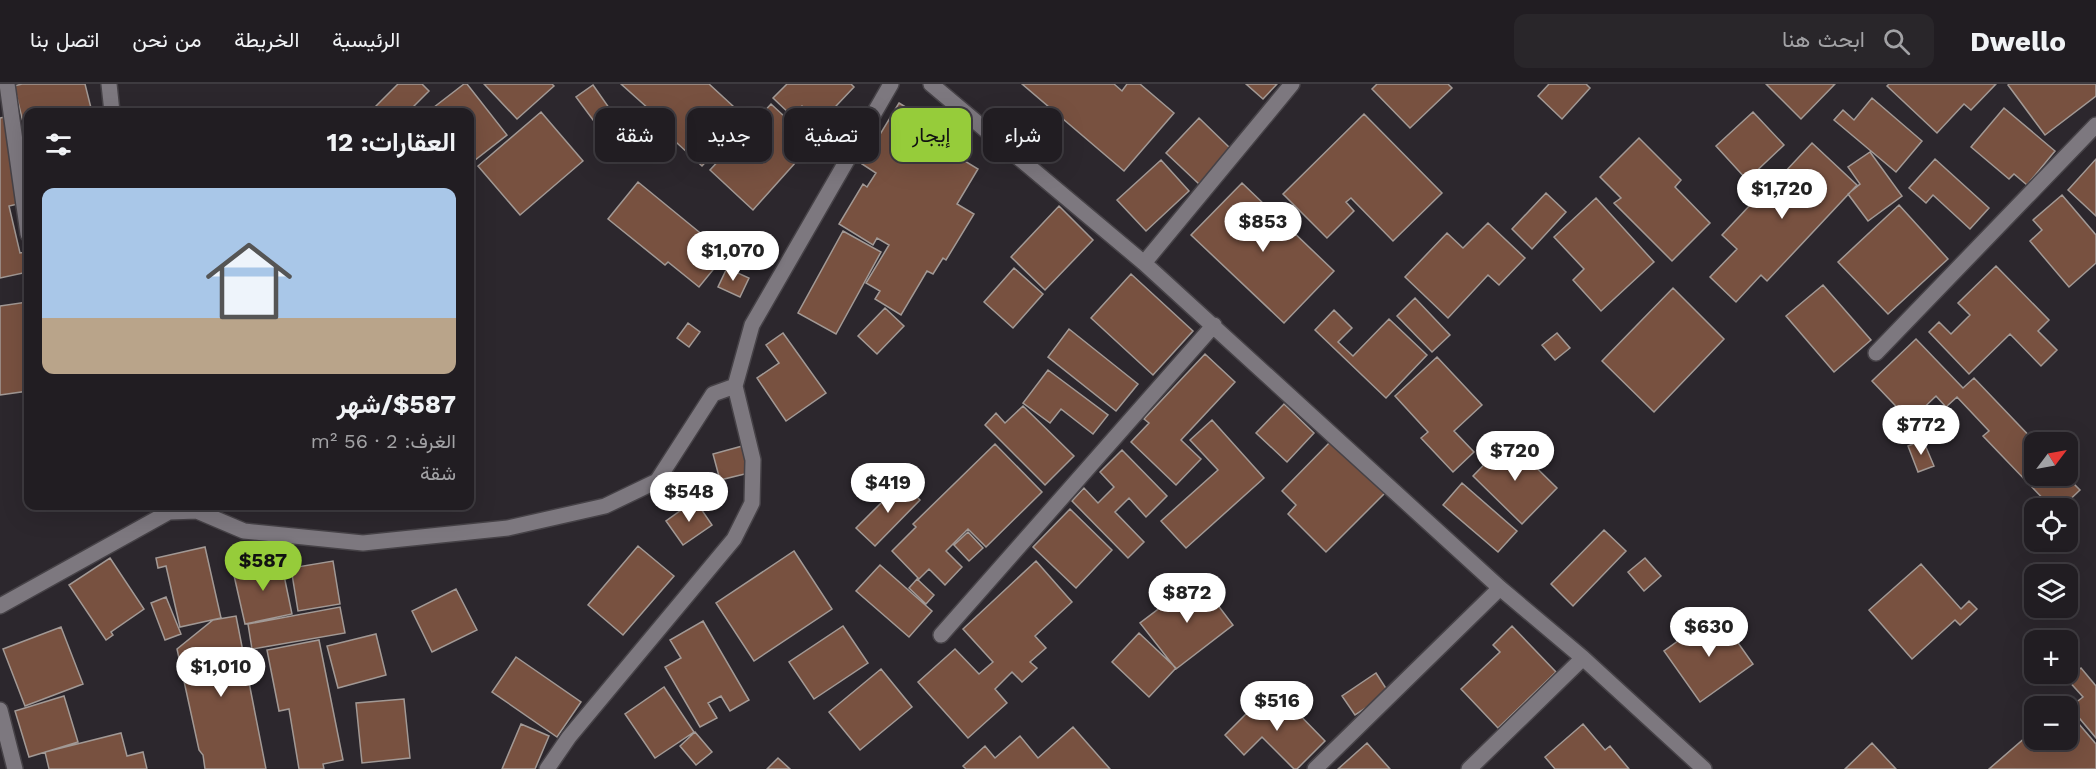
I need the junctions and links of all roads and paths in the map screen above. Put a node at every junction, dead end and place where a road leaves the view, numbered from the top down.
1 (7, 84) edge
2 (109, 84) edge
3 (891, 84) edge
4 (931, 84) edge
5 (1292, 84) edge
6 (112, 108) edge
7 (2096, 125) edge
8 (24, 205) edge
9 (1144, 263) junction
10 (1214, 325) junction
11 (1876, 353) dead end
12 (735, 386) junction
13 (167, 510) edge
14 (183, 510) edge
15 (1500, 588) junction
16 (0, 606) edge
17 (941, 634) dead end
18 (1583, 658) junction
19 (0, 710) edge
20 (15, 769) edge
21 (547, 769) edge
22 (1315, 769) edge
23 (1469, 769) edge
24 (1704, 769) edge

1 - 8 street
2 - 6 street
3 - 12 street
4 - 9 street
5 - 9 street
7 - 11 street
9 - 10 street
10 - 15 street
10 - 17 street
12 - 14 street
12 - 21 street
13 - 16 street
15 - 18 street
15 - 22 street
18 - 23 street
18 - 24 street
19 - 20 street

